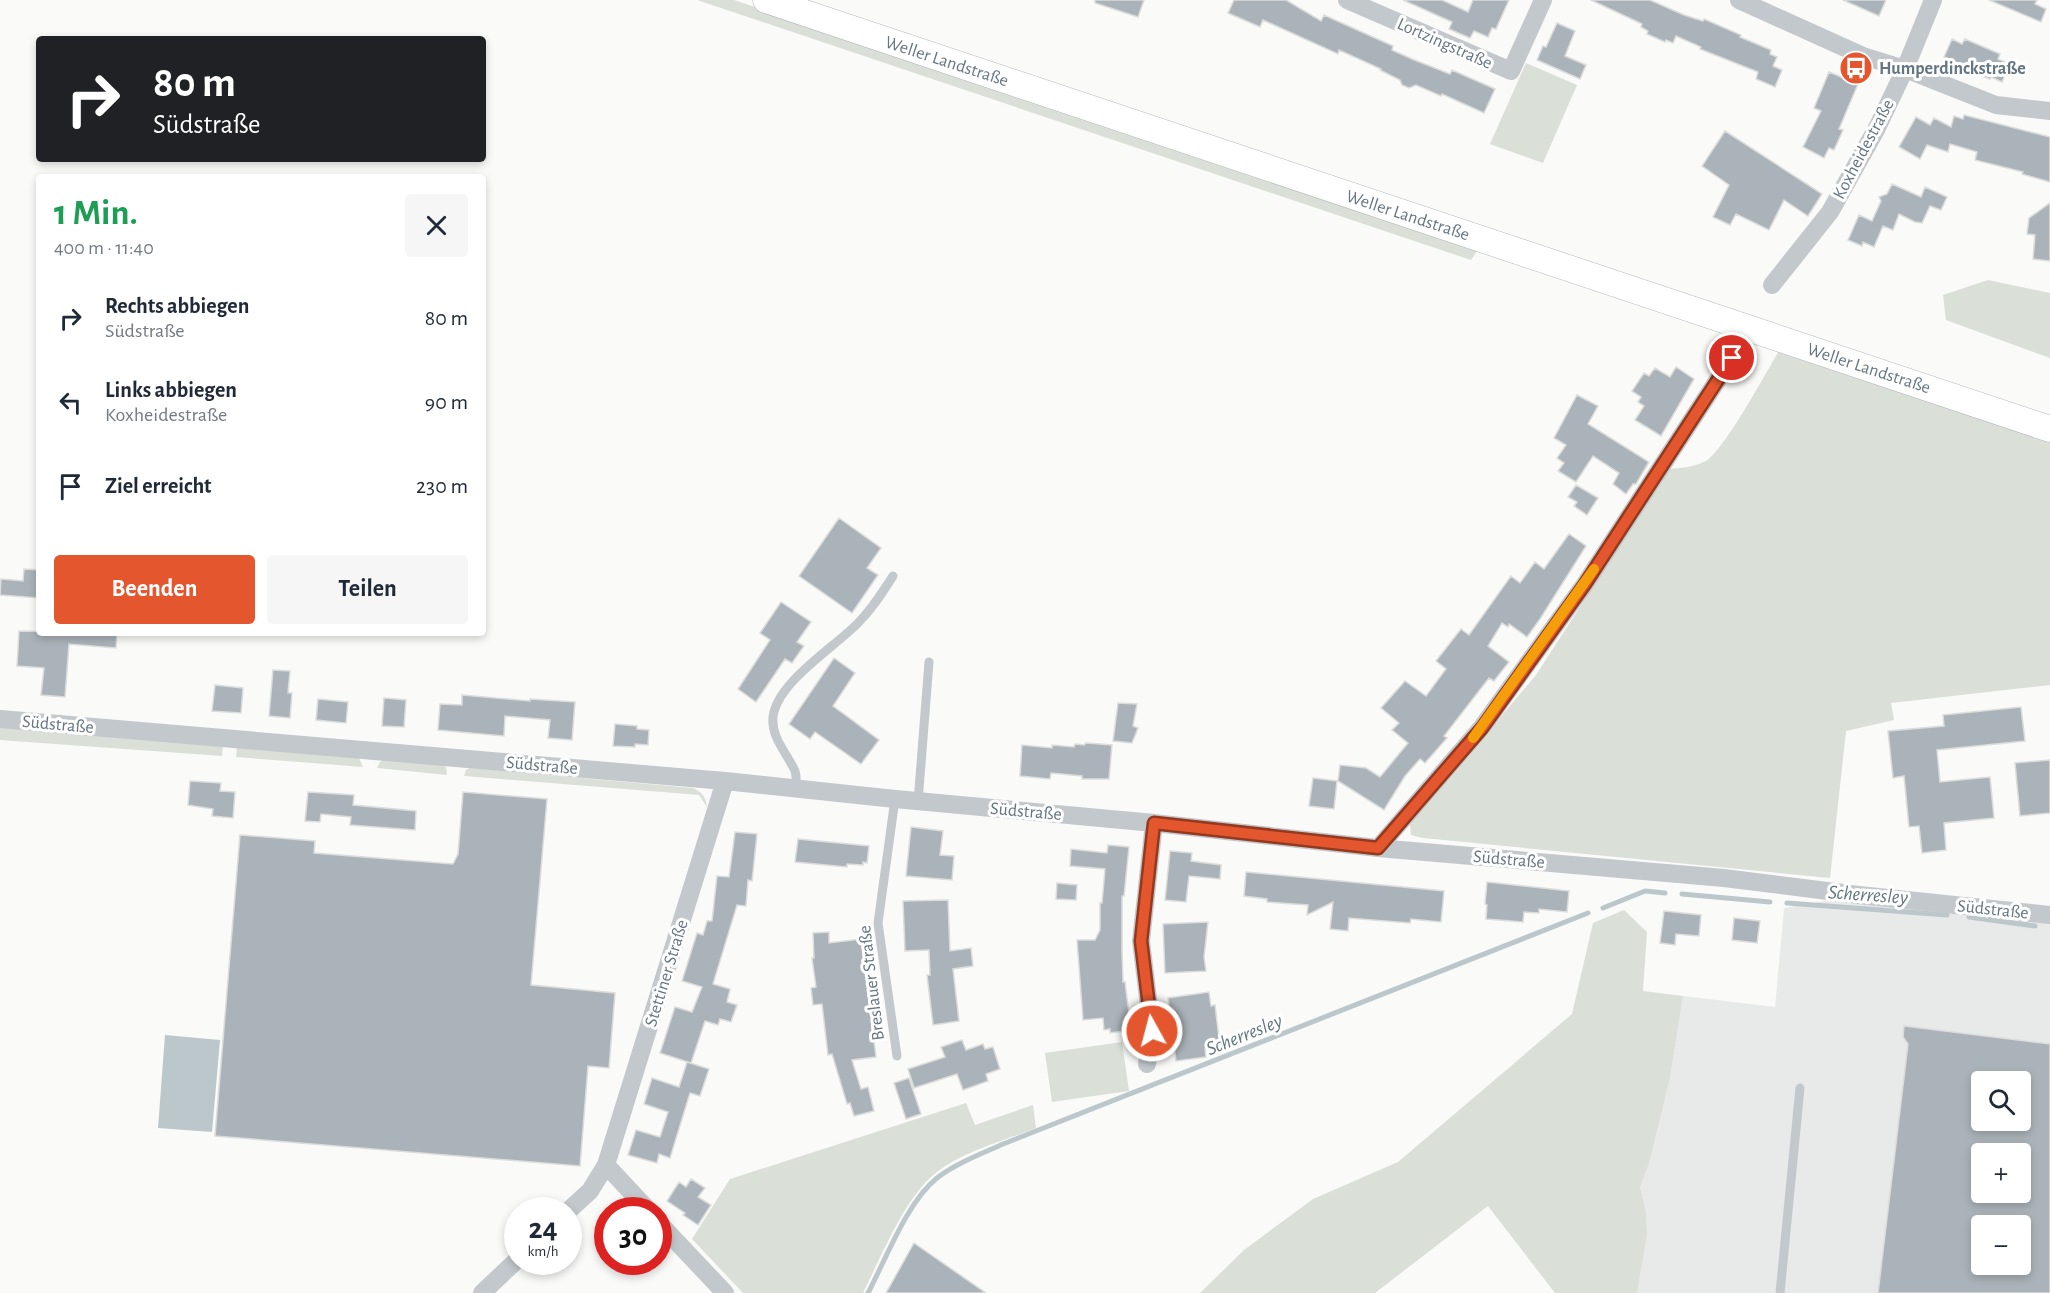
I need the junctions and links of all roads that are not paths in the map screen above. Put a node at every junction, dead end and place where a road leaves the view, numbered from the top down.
1 (766, 0) edge
2 (1347, 0) edge
3 (1543, 0) edge
4 (1739, 0) edge
5 (1933, 0) edge
6 (1905, 69) junction
7 (2050, 111) edge
8 (1772, 285) dead end
9 (1732, 358) dead end
10 (2050, 429) edge
11 (893, 576) dead end
12 (929, 662) dead end
13 (0, 719) edge
14 (725, 781) junction
15 (796, 789) junction
16 (895, 800) junction
17 (918, 802) junction
18 (1154, 823) junction
19 (1378, 848) junction
20 (2050, 915) edge
21 (897, 1056) dead end
22 (1147, 1065) dead end
23 (1800, 1089) dead end
24 (606, 1165) junction
25 (636, 1197) edge
26 (582, 1198) edge
27 (672, 1237) edge
28 (504, 1272) edge
29 (482, 1293) edge
30 (725, 1293) edge
31 (1780, 1293) edge

1 - 10 main road, Weller Landstraße
2 - 3 street, Lortzingstraße
4 - 6 street
5 - 6 street, Koxheidestraße
6 - 7 street
6 - 8 street, Koxheidestraße
9 - 19 street
11 - 15 lane
12 - 17 lane
13 - 14 street, Südstraße
14 - 15 street, Südstraße
14 - 24 street, Stettiner Straße
15 - 16 street, Südstraße
16 - 17 street, Südstraße
16 - 21 lane, Breslauer Straße
17 - 18 street, Südstraße
18 - 19 street, Südstraße
18 - 22 street
19 - 20 street, Südstraße
23 - 31 lane
24 - 25 street
24 - 26 street, Stettiner Straße
27 - 30 street
28 - 29 street

